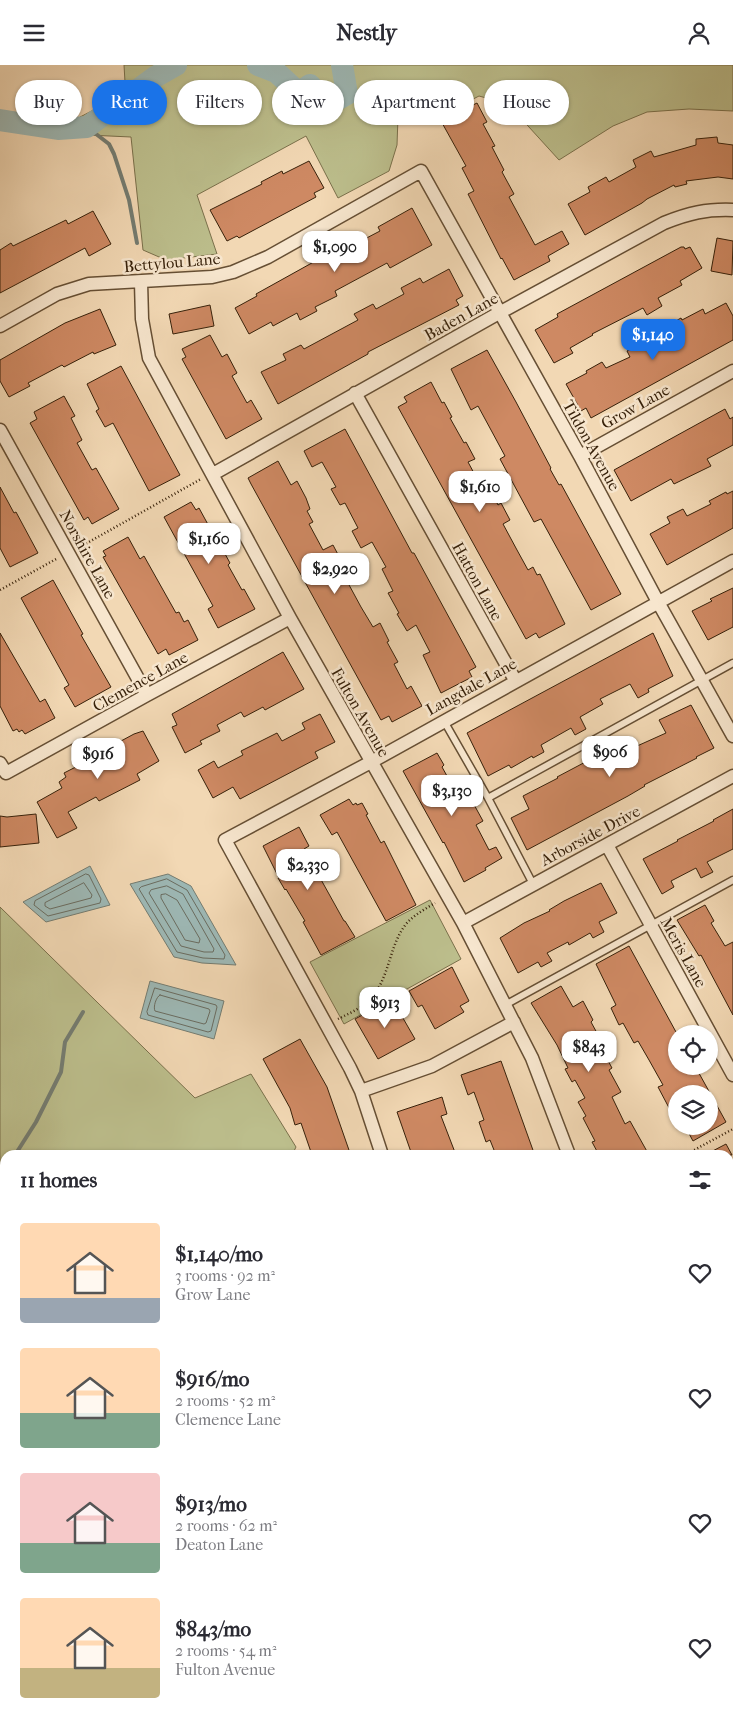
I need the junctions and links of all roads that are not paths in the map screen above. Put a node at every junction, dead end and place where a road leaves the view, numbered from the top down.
1 (421, 171) joint
2 (733, 211) edge
3 (142, 282) junction
4 (499, 313) junction
5 (0, 326) edge
6 (733, 371) edge
7 (355, 393) junction
8 (0, 430) edge
9 (580, 456) junction
10 (207, 477) junction
11 (733, 561) edge
12 (658, 602) junction
13 (290, 618) junction
14 (733, 663) edge
15 (515, 680) junction
16 (702, 680) junction
17 (147, 695) junction
18 (444, 720) junction
19 (733, 736) edge
20 (371, 761) junction
21 (3, 768) edge
22 (733, 776) edge
23 (488, 798) junction
24 (607, 845) junction
25 (733, 881) edge
26 (533, 884) junction
27 (462, 923) junction
28 (651, 926) junction
29 (505, 1005) junction
30 (514, 1022) junction
31 (733, 1075) edge
32 (361, 1091) junction
33 (380, 1150) edge
34 (567, 1150) edge

1 - 3 street, Bettylou Lane
1 - 4 street, Tildon Avenue
2 - 4 street, Baden Lane
3 - 5 street, Bettylou Lane
3 - 10 street, Fulton Avenue
4 - 7 street, Baden Lane
4 - 9 street, Tildon Avenue
6 - 9 street, Grow Lane
7 - 10 street, Baden Lane
7 - 15 street, Hatton Lane
8 - 17 street, Norshire Lane
9 - 12 street, Tildon Avenue
10 - 13 street, Fulton Avenue
11 - 12 street, Langdale Lane
12 - 15 street, Langdale Lane
12 - 16 street, Tildon Avenue
13 - 17 street, Clemence Lane
13 - 20 street, Fulton Avenue
14 - 16 lane
15 - 18 street, Langdale Lane
16 - 19 street, Tildon Avenue
16 - 23 lane
17 - 21 street, Clemence Lane
18 - 20 street, Langdale Lane
18 - 23 lane
20 - 27 street, Fulton Avenue
20 - 32 street, Langdale Lane
22 - 24 street, Arborside Drive
23 - 26 lane
24 - 26 street, Arborside Drive
24 - 28 street, Meris Lane
25 - 28 lane
26 - 27 street, Arborside Drive
27 - 29 street, Fulton Avenue
28 - 29 lane
28 - 31 street, Meris Lane
29 - 30 street, Fulton Avenue
30 - 32 street
30 - 34 street, Fulton Avenue
32 - 33 street

